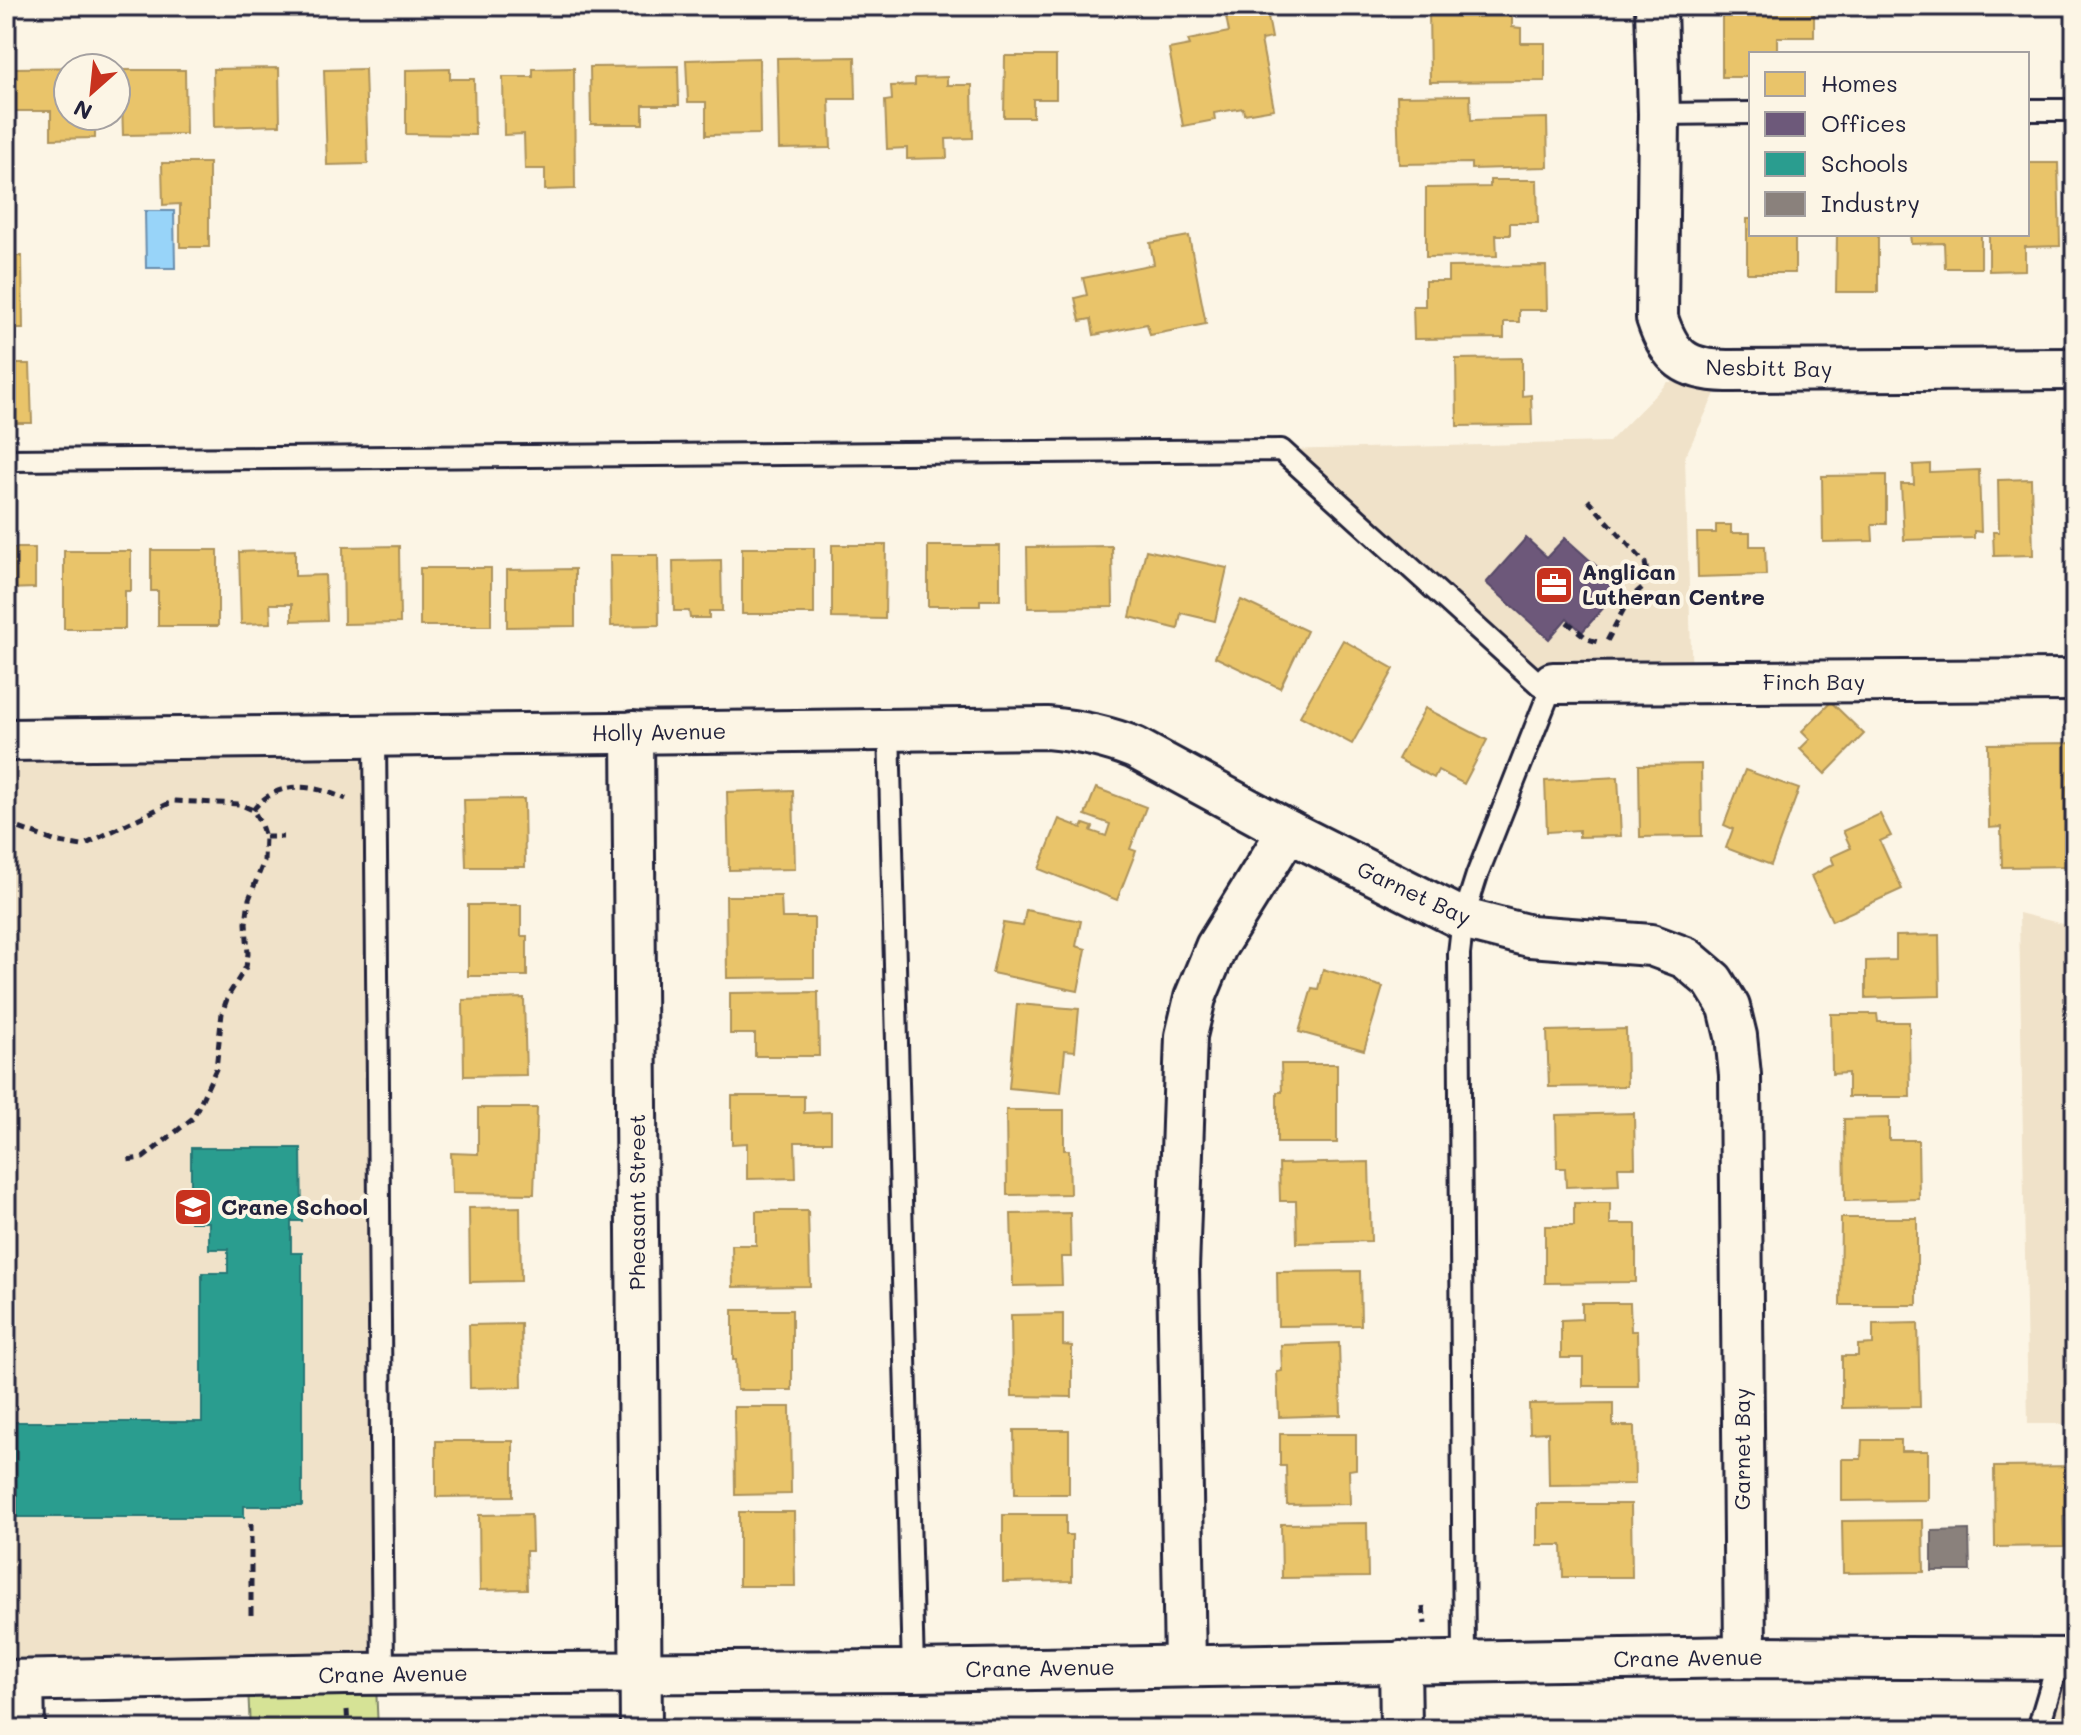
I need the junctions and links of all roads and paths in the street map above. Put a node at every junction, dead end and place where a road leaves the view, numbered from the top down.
1 (1656, 6) edge
2 (2029, 110) edge
3 (2075, 110) edge
4 (1749, 113) edge
5 (1659, 114) junction
6 (2075, 369) edge
7 (6, 460) edge
8 (1588, 500) dead end
9 (1567, 622) dead end
10 (2075, 680) edge
11 (1553, 683) junction
12 (889, 729) junction
13 (633, 732) junction
14 (375, 736) junction
15 (6, 740) edge
16 (376, 800) junction
17 (253, 810) junction
18 (6, 830) edge
19 (1288, 831) junction
20 (265, 837) junction
21 (283, 837) dead end
22 (1463, 919) junction
23 (127, 1160) dead end
24 (251, 1523) dead end
25 (1423, 1607) dead end
26 (251, 1619) dead end
27 (1425, 1629) dead end
28 (1745, 1657) junction
29 (2067, 1659) edge
30 (1464, 1661) junction
31 (1400, 1662) junction
32 (1185, 1664) junction
33 (913, 1671) junction
34 (641, 1672) junction
35 (383, 1674) junction
36 (14, 1681) edge
37 (24, 1729) edge
38 (641, 1729) edge
39 (1401, 1729) edge
40 (2038, 1729) edge

1 - 5 street, Nesbitt Bay
2 - 3 lane
4 - 5 lane
5 - 6 street, Nesbitt Bay
7 - 11 lane
8 - 9 path
10 - 11 street, Finch Bay
11 - 22 lane
12 - 13 street, Holly Avenue
12 - 19 street, Holly Avenue
12 - 33 lane
13 - 14 street, Holly Avenue
13 - 34 street, Pheasant Street
14 - 15 street, Holly Avenue
14 - 16 lane
16 - 17 path
16 - 35 lane
17 - 18 path
17 - 20 path
19 - 22 street, Garnet Bay
19 - 32 street
20 - 21 path
20 - 23 path
22 - 28 street, Garnet Bay
22 - 30 lane
24 - 26 path
25 - 27 path
28 - 29 street, Crane Avenue
28 - 30 street, Crane Avenue
29 - 40 lane
30 - 31 street, Crane Avenue
31 - 32 street, Crane Avenue
31 - 39 street
32 - 33 street, Crane Avenue
33 - 34 street, Crane Avenue
34 - 35 street, Crane Avenue
34 - 38 street, Pheasant Street
35 - 36 street, Crane Avenue
36 - 37 street

